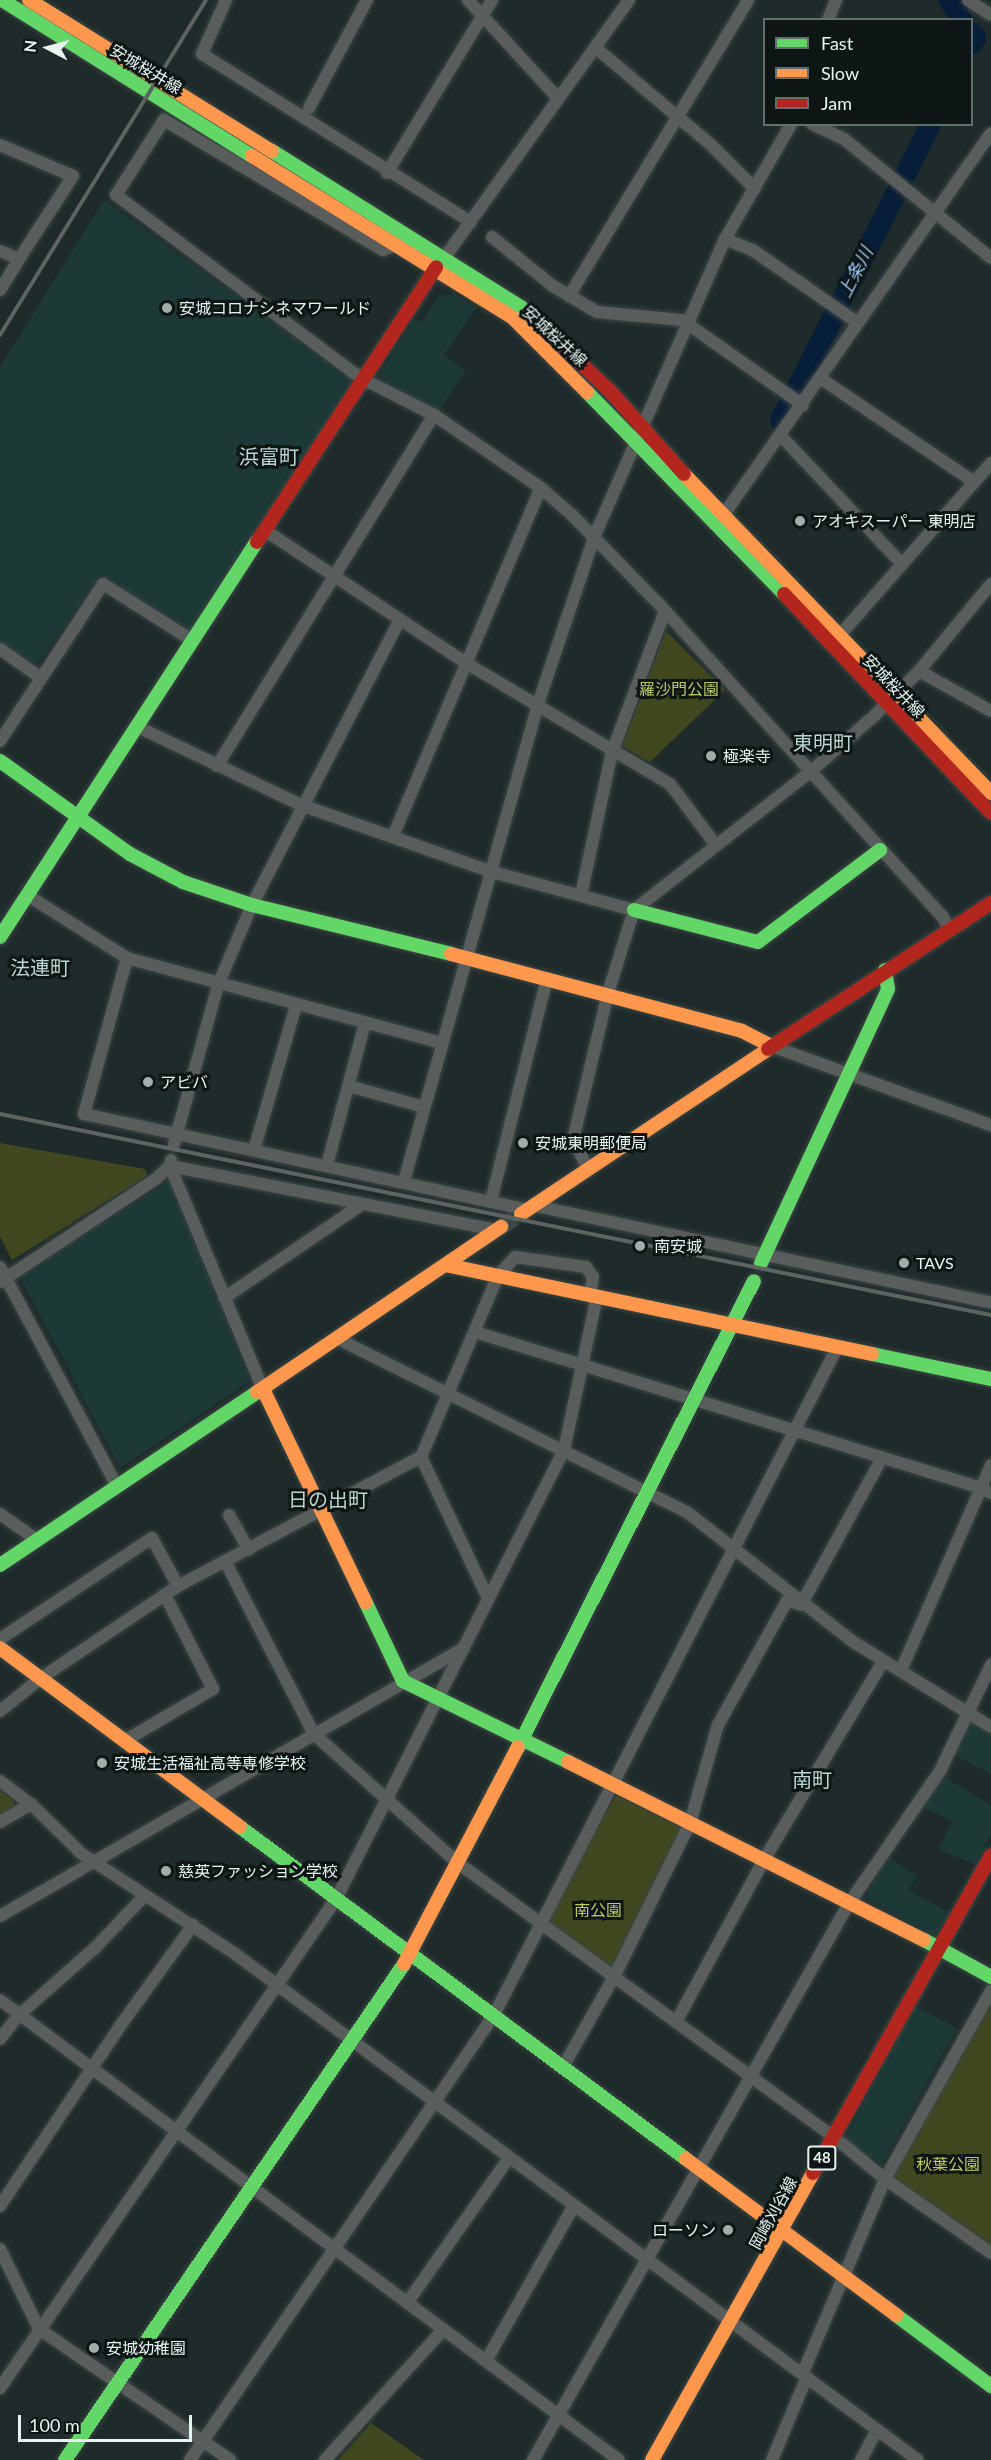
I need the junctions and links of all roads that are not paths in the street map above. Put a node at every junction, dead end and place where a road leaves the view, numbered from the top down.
1 (2, 0) edge
2 (28, 0) edge
3 (226, 0) edge
4 (367, 0) edge
5 (468, 0) edge
6 (492, 0) edge
7 (748, 0) edge
8 (836, 0) edge
9 (968, 0) edge
10 (627, 1) edge
11 (482, 15) junction
12 (991, 15) edge
13 (829, 18) edge
14 (596, 48) junction
15 (557, 97) junction
16 (309, 108) dead end
17 (675, 118) junction
18 (790, 126) edge
19 (816, 126) edge
20 (991, 133) edge
21 (0, 145) edge
22 (387, 172) junction
23 (755, 189) junction
24 (934, 215) junction
25 (471, 222) junction
26 (492, 237) dead end
27 (725, 239) junction
28 (398, 244) junction
29 (0, 251) edge
30 (991, 258) edge
31 (19, 259) junction
32 (441, 263) junction
33 (0, 290) edge
34 (569, 296) junction
35 (858, 322) junction
36 (690, 325) junction
37 (361, 378) junction
38 (820, 378) junction
39 (803, 405) junction
40 (434, 415) junction
41 (639, 435) junction
42 (780, 435) junction
43 (991, 463) edge
44 (974, 482) junction
45 (542, 488) junction
46 (721, 518) junction
47 (266, 531) junction
48 (595, 535) junction
49 (902, 564) junction
50 (336, 577) junction
51 (991, 584) edge
52 (665, 611) junction
53 (400, 620) junction
54 (840, 635) junction
55 (193, 641) junction
56 (0, 649) edge
57 (466, 663) junction
58 (919, 671) junction
59 (41, 678) junction
60 (892, 700) junction
61 (537, 707) junction
62 (991, 711) edge
63 (136, 726) junction
64 (0, 741) edge
65 (612, 752) junction
66 (0, 761) edge
67 (217, 766) junction
68 (809, 773) junction
69 (991, 793) edge
70 (301, 805) junction
71 (991, 813) edge
72 (78, 818) junction
73 (393, 836) junction
74 (715, 844) junction
75 (880, 850) junction
76 (489, 871) junction
77 (27, 895) junction
78 (581, 895) junction
79 (991, 903) edge
80 (252, 905) junction
81 (634, 910) junction
82 (948, 929) junction
83 (0, 937) edge
84 (127, 958) junction
85 (468, 958) junction
86 (885, 970) junction
87 (547, 978) junction
88 (218, 985) junction
89 (608, 993) junction
90 (296, 1005) junction
91 (365, 1023) junction
92 (442, 1043) junction
93 (771, 1046) junction
94 (851, 1074) junction
95 (349, 1086) junction
96 (424, 1107) junction
97 (991, 1125) edge
98 (175, 1139) junction
99 (254, 1150) junction
100 (170, 1163) junction
101 (327, 1165) junction
102 (588, 1169) junction
103 (404, 1181) junction
104 (491, 1201) junction
105 (362, 1205) junction
106 (528, 1210) junction
107 (498, 1228) joint
108 (763, 1259) junction
109 (446, 1265) junction
110 (2, 1276) edge
111 (498, 1276) junction
112 (753, 1281) dead end
113 (593, 1296) junction
114 (224, 1298) junction
115 (991, 1304) edge
116 (732, 1322) junction
117 (476, 1332) junction
118 (338, 1339) junction
119 (838, 1346) junction
120 (582, 1366) junction
121 (991, 1379) edge
122 (263, 1389) junction
123 (448, 1395) junction
124 (697, 1400) junction
125 (792, 1430) junction
126 (564, 1449) junction
127 (421, 1457) junction
128 (882, 1458) junction
129 (991, 1465) edge
130 (117, 1486) junction
131 (986, 1490) edge
132 (649, 1492) junction
133 (321, 1510) junction
134 (0, 1514) edge
135 (230, 1515) dead end
136 (37, 1540) junction
137 (734, 1548) junction
138 (249, 1550) junction
139 (226, 1563) junction
140 (0, 1565) edge
141 (178, 1586) junction
142 (165, 1595) junction
143 (488, 1598) junction
144 (801, 1605) junction
145 (0, 1639) edge
146 (0, 1648) edge
147 (464, 1648) junction
148 (883, 1662) junction
149 (991, 1665) edge
150 (901, 1670) junction
151 (41, 1678) junction
152 (403, 1681) junction
153 (438, 1700) junction
154 (0, 1711) edge
155 (969, 1712) junction
156 (991, 1727) edge
157 (314, 1734) junction
158 (126, 1740) junction
159 (521, 1740) junction
160 (0, 1781) edge
161 (612, 1785) junction
162 (386, 1798) junction
163 (201, 1800) junction
164 (31, 1804) junction
165 (0, 1822) edge
166 (690, 1823) junction
167 (991, 1856) edge
168 (765, 1858) junction
169 (95, 1862) junction
170 (458, 1863) junction
171 (144, 1896) junction
172 (336, 1899) junction
173 (848, 1905) junction
174 (0, 1916) edge
175 (541, 1923) junction
176 (193, 1925) junction
177 (939, 1947) junction
178 (411, 1954) junction
179 (614, 1977) junction
180 (991, 1977) edge
181 (276, 1985) junction
182 (991, 1991) edge
183 (0, 2000) edge
184 (494, 2015) junction
185 (18, 2016) junction
186 (676, 2022) junction
187 (0, 2039) edge
188 (351, 2042) junction
189 (563, 2067) junction
190 (92, 2070) junction
191 (752, 2077) junction
192 (433, 2103) junction
193 (175, 2132) junction
194 (834, 2137) junction
195 (509, 2158) junction
196 (699, 2167) junction
197 (885, 2179) junction
198 (249, 2188) junction
199 (0, 2206) edge
200 (573, 2206) junction
201 (782, 2229) junction
202 (332, 2248) junction
203 (0, 2249) edge
204 (991, 2253) edge
205 (647, 2262) junction
206 (844, 2276) junction
207 (407, 2303) junction
208 (730, 2324) junction
209 (39, 2328) junction
210 (442, 2331) junction
211 (486, 2361) junction
212 (806, 2379) junction
213 (116, 2384) junction
214 (991, 2386) edge
215 (0, 2388) edge
216 (558, 2416) junction
217 (877, 2430) junction
218 (202, 2441) junction
219 (65, 2460) edge
220 (190, 2460) edge
221 (230, 2460) edge
222 (325, 2460) edge
223 (534, 2460) edge
224 (619, 2460) edge
225 (652, 2460) edge
226 (772, 2460) edge
227 (861, 2460) edge
228 (918, 2460) edge

1 - 28 street, 安城桜井線
2 - 32 street, 安城桜井線
3 - 22 street
4 - 16 street
5 - 11 street
6 - 11 street
7 - 17 street
8 - 13 street
9 - 12 street
10 - 14 street
11 - 15 street
11 - 22 street
14 - 15 street
14 - 17 street
15 - 25 street
17 - 23 street
17 - 34 street
18 - 23 street
19 - 24 street
20 - 24 street
21 - 31 street
22 - 25 street
23 - 27 street
24 - 30 street
24 - 35 street
25 - 32 street
26 - 34 street
27 - 35 street
27 - 36 street
28 - 32 street, 安城桜井線
28 - 37 street
29 - 31 street
31 - 33 street
32 - 37 street
32 - 41 street, 安城桜井線
34 - 36 street
35 - 38 street
36 - 39 street
36 - 41 street
37 - 40 street
37 - 47 street
38 - 39 street
38 - 44 street
39 - 42 street
40 - 45 street
40 - 50 street
41 - 46 street, 安城桜井線
41 - 48 street
42 - 46 street
42 - 49 street
43 - 44 street
44 - 49 street
45 - 48 street
45 - 57 street
46 - 54 street, 安城桜井線
46 - 60 street, 安城桜井線
47 - 50 street
47 - 55 street
48 - 52 street
48 - 61 street
49 - 54 street
50 - 53 street
50 - 67 street
51 - 58 street
52 - 65 street
52 - 68 street
53 - 57 street
53 - 70 street
54 - 60 street, 安城桜井線
55 - 59 street
55 - 63 street
56 - 59 street
57 - 61 street
57 - 73 street
58 - 60 street
58 - 62 street
59 - 64 street
60 - 68 street
60 - 69 street, 安城桜井線
60 - 71 street, 安城桜井線
61 - 65 street
61 - 76 street
63 - 67 street
63 - 72 street
65 - 74 street
65 - 78 street
66 - 72 street
67 - 70 street
68 - 74 street
68 - 75 street
70 - 73 street
70 - 80 street
72 - 77 street
72 - 80 street
73 - 76 street
74 - 81 street
75 - 81 street
75 - 82 street
76 - 78 street
76 - 85 street
77 - 83 street
77 - 84 street
78 - 81 street
79 - 82 street
80 - 85 street
80 - 88 street
81 - 89 street
82 - 86 street
84 - 88 street
84 - 98 street
85 - 87 street
85 - 92 street
86 - 93 street
86 - 94 street
87 - 89 street
87 - 104 street
88 - 90 street
88 - 98 street
89 - 93 street
89 - 102 street
90 - 91 street
90 - 99 street
91 - 92 street
91 - 95 street
92 - 96 street
93 - 94 street
93 - 102 street
94 - 97 street
94 - 108 street
95 - 96 street
95 - 101 street
96 - 103 street
98 - 99 street
99 - 101 street
100 - 105 street
100 - 110 street
100 - 114 street
101 - 103 street
102 - 106 street
103 - 104 street
104 - 106 street
105 - 107 street
105 - 114 street
106 - 108 street
107 - 109 street
108 - 115 street
109 - 111 street
109 - 118 street
110 - 130 street
111 - 113 street
111 - 113 street
111 - 117 street
112 - 116 street
113 - 116 street
113 - 120 street
114 - 122 street
116 - 119 street
116 - 124 street
117 - 120 street
117 - 123 street
118 - 122 street
118 - 123 street
119 - 121 street
119 - 125 street
120 - 124 street
120 - 126 street
122 - 130 street
122 - 133 street
123 - 126 street
123 - 127 street
124 - 125 street
124 - 132 street
125 - 128 street
125 - 137 street
126 - 132 street
126 - 143 street
127 - 133 street
127 - 143 street
128 - 131 street
128 - 144 street
129 - 131 street
130 - 136 street
131 - 150 street
132 - 137 street
132 - 159 street
133 - 138 street
133 - 152 street
134 - 136 street
135 - 138 street
136 - 140 street
137 - 144 street
137 - 161 street
138 - 139 street
139 - 141 street
139 - 157 street
141 - 142 street
141 - 145 street
142 - 151 street
142 - 158 street
143 - 147 street
144 - 148 street
144 - 166 street
146 - 151 street
147 - 152 street
147 - 153 street
148 - 150 street
148 - 168 street
149 - 155 street
150 - 155 street
151 - 154 street
151 - 158 street
152 - 153 street
152 - 157 street
153 - 159 street
153 - 162 street
155 - 156 street
155 - 173 street
157 - 162 street
157 - 163 street
158 - 163 street
159 - 161 street
159 - 170 street
160 - 164 street
161 - 166 street
161 - 175 street
162 - 170 street
162 - 172 street
163 - 169 street
163 - 172 street
164 - 165 street
164 - 169 street
166 - 168 street
166 - 179 street
167 - 177 street, 岡崎刈谷線 / 48
168 - 173 street
168 - 186 street
169 - 171 street
169 - 174 street
170 - 175 street
170 - 178 street
171 - 176 street
171 - 185 street
172 - 178 street
172 - 181 street
173 - 177 street
173 - 191 street
175 - 179 street
175 - 184 street
176 - 181 street
176 - 190 street
177 - 180 street
177 - 194 street, 岡崎刈谷線 / 48
178 - 184 street
178 - 188 street
179 - 186 street
179 - 189 street
181 - 188 street
181 - 193 street
182 - 197 street
183 - 185 street
184 - 189 street
184 - 192 street
185 - 187 street
185 - 190 street
186 - 191 street
188 - 192 street
188 - 198 street
189 - 196 street
190 - 193 street
190 - 199 street
191 - 194 street
191 - 196 street
192 - 195 street
192 - 202 street
193 - 198 street
193 - 209 street
194 - 197 street
194 - 201 street, 岡崎刈谷線 / 48
195 - 200 street
195 - 207 street
196 - 201 street
196 - 205 street
197 - 204 street
197 - 206 street
198 - 202 street
198 - 213 street
200 - 205 street
200 - 211 street
201 - 206 street
201 - 208 street, 岡崎刈谷線 / 48
202 - 207 street
202 - 218 street
203 - 209 street
205 - 208 street
205 - 216 street
206 - 212 street
206 - 214 street
207 - 210 street
208 - 212 street
208 - 225 street, 岡崎刈谷線 / 48
209 - 213 street
209 - 215 street
210 - 211 street
210 - 222 street
211 - 216 street
212 - 217 street
212 - 226 street
213 - 218 street
213 - 219 street
216 - 223 street
216 - 224 street
217 - 227 street
217 - 228 street
218 - 220 street
218 - 221 street

